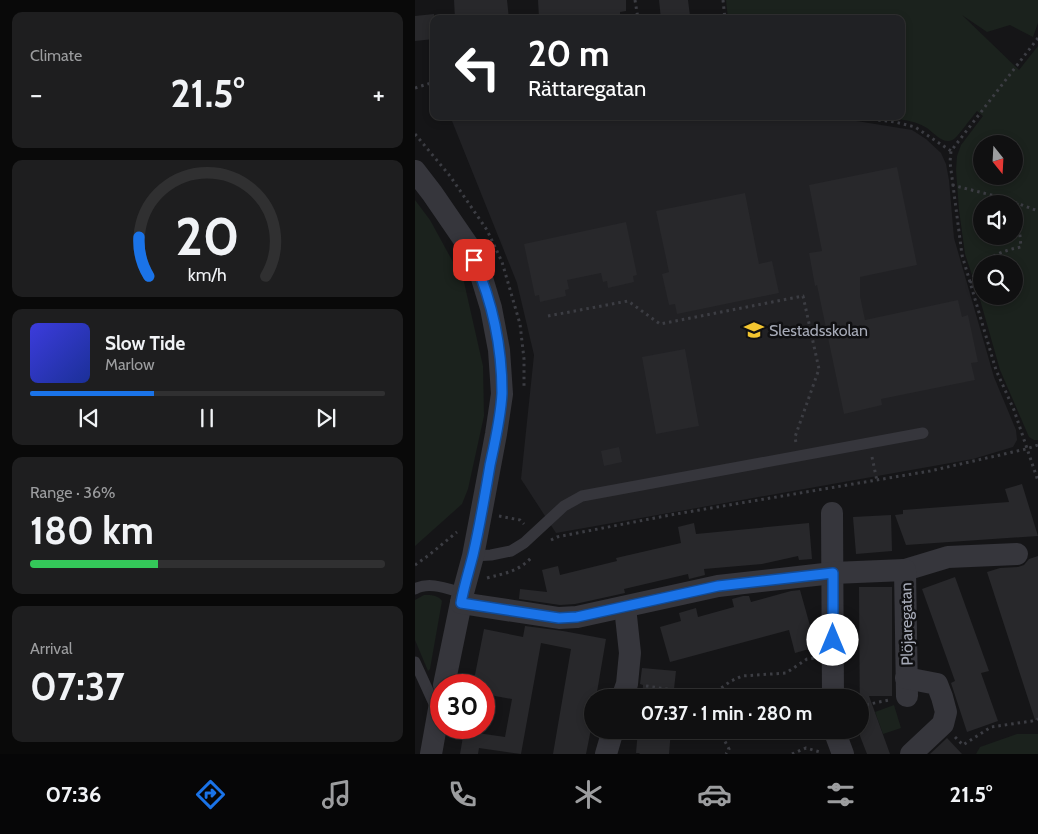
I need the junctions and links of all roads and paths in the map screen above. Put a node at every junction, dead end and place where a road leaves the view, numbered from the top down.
1 (635, 0) edge
2 (723, 0) edge
3 (637, 15) edge
4 (725, 15) edge
5 (1038, 38) edge
6 (430, 83) edge
7 (415, 88) edge
8 (878, 120) edge
9 (951, 151) junction
10 (415, 171) edge
11 (952, 185) junction
12 (991, 195) edge
13 (1023, 205) edge
14 (1038, 211) edge
15 (1021, 245) edge
16 (994, 255) edge
17 (973, 277) edge
18 (970, 283) junction
19 (548, 316) dead end
20 (923, 433) dead end
21 (870, 442) junction
22 (1038, 445) edge
23 (1026, 449) junction
24 (798, 456) junction
25 (877, 481) junction
26 (1038, 481) edge
27 (832, 513) dead end
28 (500, 516) dead end
29 (536, 532) junction
30 (1017, 554) dead end
31 (473, 556) junction
32 (905, 570) junction
33 (833, 573) junction
34 (415, 589) edge
35 (462, 598) junction
36 (625, 607) junction
37 (833, 656) junction
38 (415, 662) edge
39 (446, 674) edge
40 (907, 687) junction
41 (430, 688) edge
42 (624, 689) edge
43 (720, 689) edge
44 (833, 689) edge
45 (869, 702) edge
46 (1038, 719) edge
47 (943, 724) junction
48 (434, 739) edge
49 (610, 739) edge
50 (724, 739) edge
51 (837, 739) edge
52 (431, 754) edge
53 (606, 754) edge
54 (726, 754) edge
55 (792, 754) edge
56 (827, 754) edge
57 (843, 754) edge
58 (911, 754) edge

1 - 3 path
2 - 4 path
5 - 9 path
6 - 7 path
8 - 9 path
9 - 11 path
10 - 31 street
11 - 12 path
11 - 18 path
13 - 14 path
15 - 16 path
17 - 18 path
18 - 23 path
19 - 24 path
20 - 21 lane
21 - 24 lane
21 - 25 path
22 - 23 path
23 - 25 path
23 - 26 path
24 - 29 lane
25 - 29 path
27 - 33 street
28 - 29 path
29 - 31 lane
30 - 32 street, Plöjaregatan
31 - 35 street
32 - 33 street, Plöjaregatan
32 - 40 street, Plöjaregatan
33 - 36 street, Plöjaregatan
33 - 37 street
34 - 35 lane
35 - 36 street, Plöjaregatan
35 - 39 street
36 - 42 street
37 - 43 path
37 - 44 street
38 - 41 lane
40 - 45 path
40 - 47 street, Plöjaregatan
46 - 47 path
47 - 58 street
48 - 52 street
49 - 53 street
50 - 54 path
51 - 57 street
55 - 56 path

